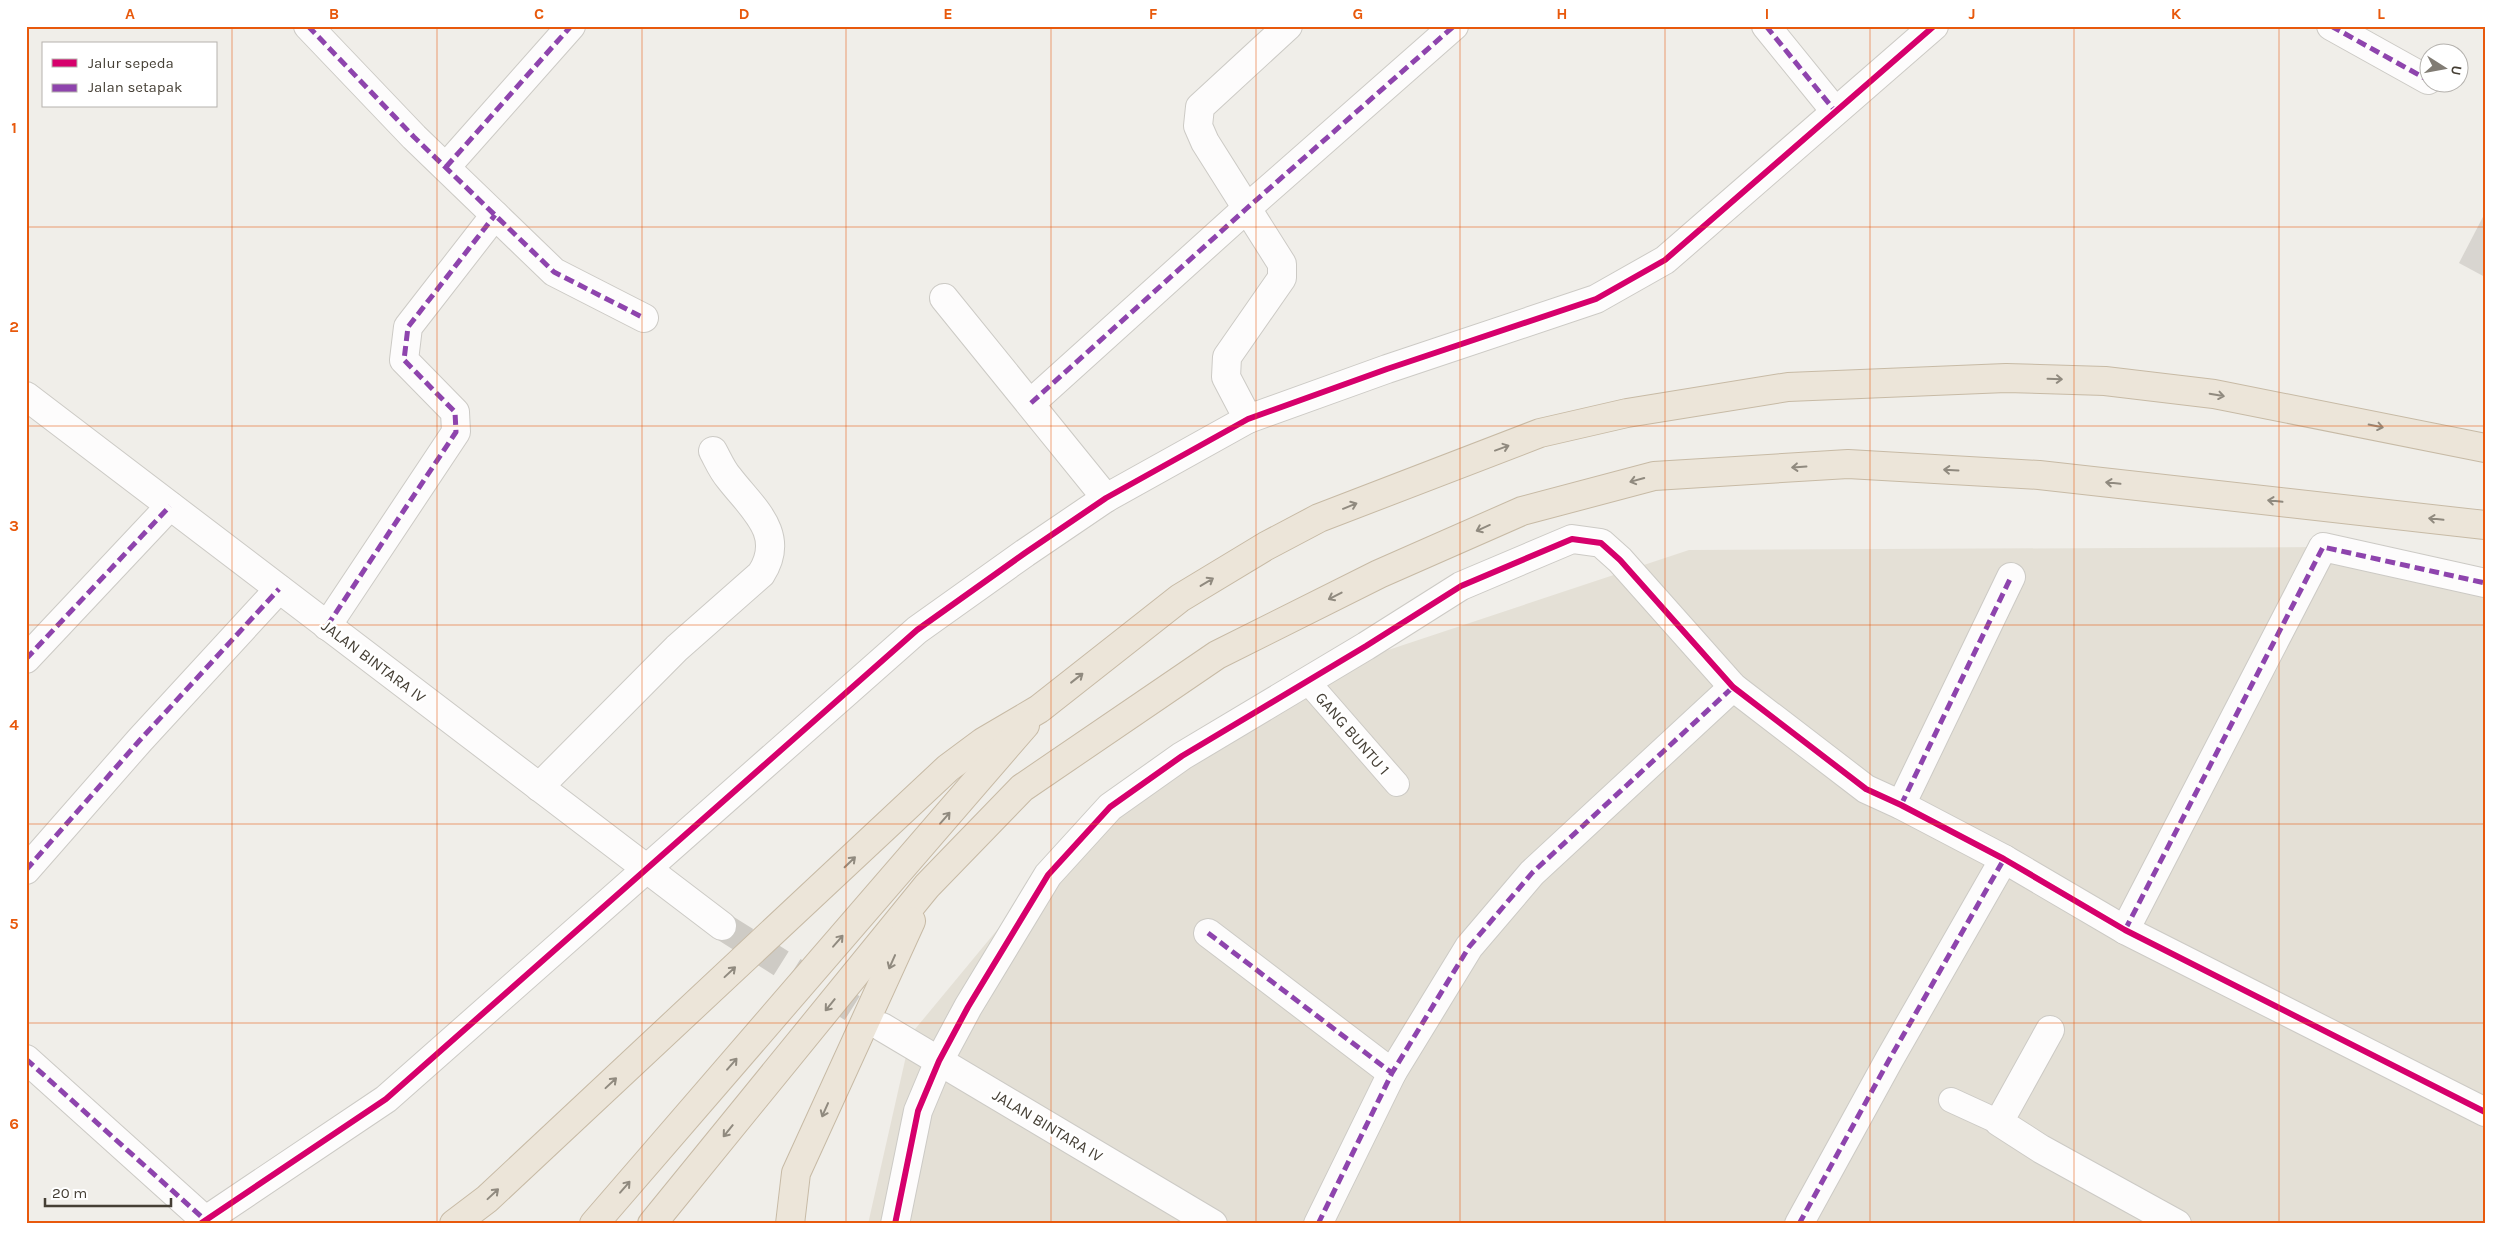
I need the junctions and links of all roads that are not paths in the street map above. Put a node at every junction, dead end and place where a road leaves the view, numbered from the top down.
1 (308, 26) edge
2 (571, 26) edge
3 (1288, 26) edge
4 (1454, 26) edge
5 (1766, 26) edge
6 (1934, 26) edge
7 (2331, 26) edge
8 (2418, 75) edge
9 (1835, 111) junction
10 (446, 167) junction
11 (1246, 209) junction
12 (495, 215) junction
13 (944, 298) dead end
14 (644, 318) dead end
15 (26, 396) edge
16 (1031, 403) junction
17 (1248, 419) junction
18 (2485, 448) edge
19 (713, 451) dead end
20 (1106, 498) junction
21 (170, 506) junction
22 (2485, 525) edge
23 (2011, 577) dead end
24 (2485, 583) edge
25 (279, 589) junction
26 (328, 626) junction
27 (26, 659) edge
28 (1308, 682) junction
29 (1733, 687) junction
30 (1039, 709) junction
31 (1397, 784) dead end
32 (539, 787) junction
33 (1901, 805) junction
34 (2004, 859) junction
35 (647, 868) junction
36 (26, 870) edge
37 (927, 886) junction
38 (722, 926) tunnel mouth
39 (2125, 930) junction
40 (1208, 933) dead end
41 (882, 1027) tunnel mouth
42 (2050, 1030) dead end
43 (26, 1059) edge
44 (939, 1061) junction
45 (1392, 1073) junction
46 (1951, 1100) dead end
47 (2485, 1112) edge
48 (1999, 1122) junction
49 (203, 1222) edge
50 (1212, 1223) edge
51 (454, 1224) edge
52 (594, 1224) edge
53 (652, 1224) edge
54 (790, 1224) edge
55 (895, 1224) edge
56 (1318, 1224) edge
57 (1799, 1224) edge
58 (2177, 1224) edge

1 - 10 street
2 - 10 street
3 - 11 street
4 - 11 street
5 - 9 street
6 - 9 street
7 - 8 street
9 - 17 street
10 - 12 street
11 - 16 street
11 - 17 street
12 - 14 street
12 - 26 street
13 - 16 street
15 - 21 street, JALAN BINTARA IV
16 - 20 street
17 - 20 street
30 -> 18 highway
19 - 32 street
20 - 35 street
21 - 25 street, JALAN BINTARA IV
21 - 27 street
22 -> 37 highway
23 - 33 street
24 - 39 street
25 - 26 street, JALAN BINTARA IV
25 - 36 street
26 - 32 street, JALAN BINTARA IV
28 - 29 street
28 - 31 lane, GANG BUNTU 1
28 - 44 street
29 - 33 street
29 - 45 street
51 -> 30 highway
52 -> 30 highway
32 - 35 street, JALAN BINTARA IV
33 - 34 street
34 - 39 street
34 - 57 street
35 - 38 street, JALAN BINTARA IV
35 - 49 street
37 -> 53 highway
37 -> 54 highway
39 - 47 street
40 - 45 street
41 - 44 street, JALAN BINTARA IV
42 - 48 street
43 - 49 street
44 - 50 street, JALAN BINTARA IV
44 - 55 street
45 - 56 street
46 - 48 lane
48 - 58 street

